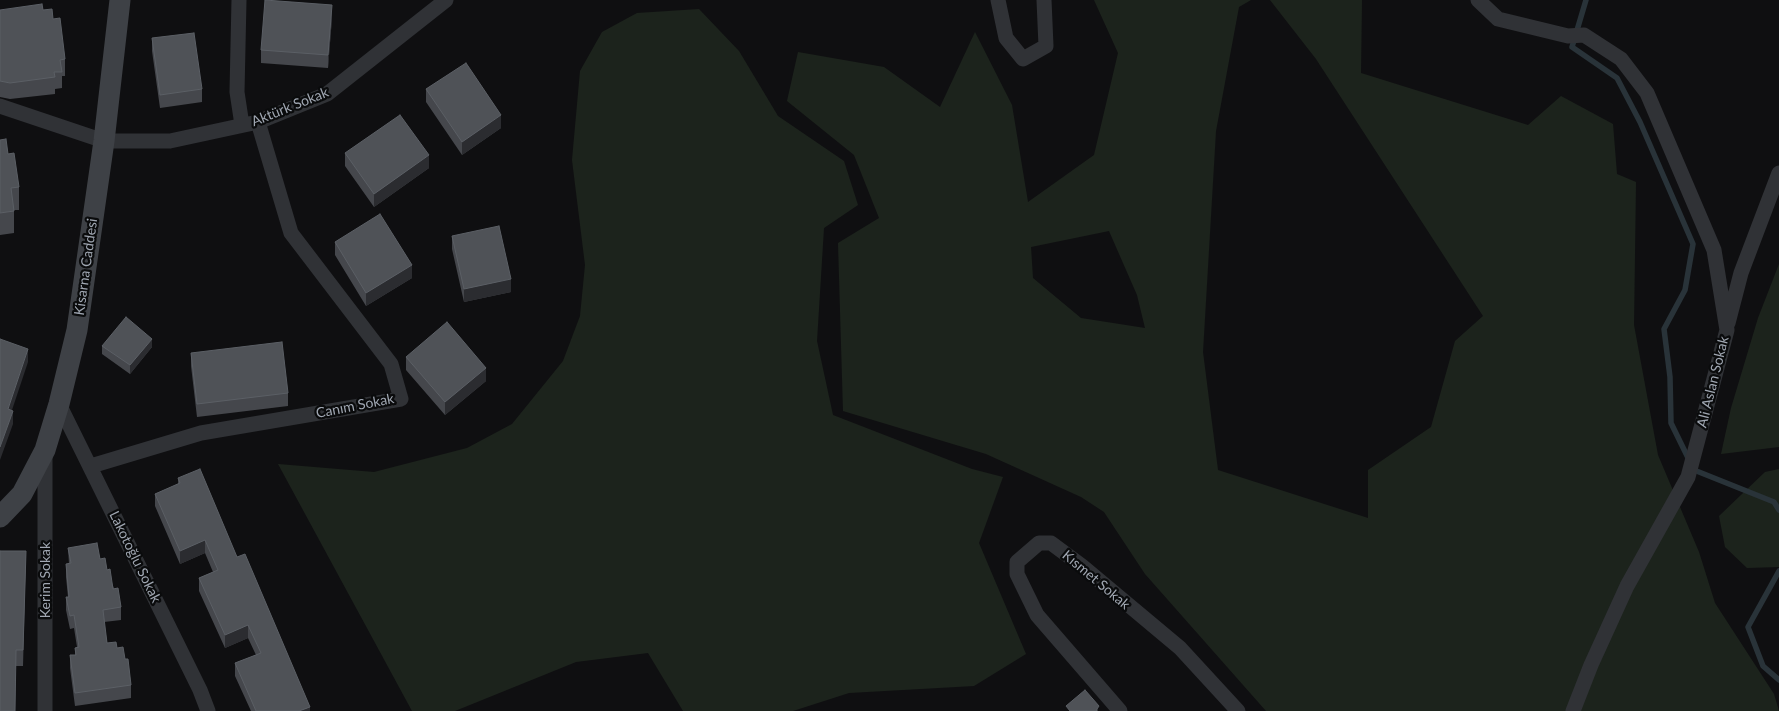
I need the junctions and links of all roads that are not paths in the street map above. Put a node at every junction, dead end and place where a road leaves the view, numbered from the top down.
1 (120, 0) edge
2 (239, 0) edge
3 (446, 0) edge
4 (998, 0) edge
5 (1044, 0) edge
6 (1478, 0) edge
7 (0, 106) edge
8 (258, 122) junction
9 (242, 126) junction
10 (104, 140) junction
11 (1779, 173) edge
12 (1727, 330) junction
13 (59, 404) junction
14 (45, 450) junction
15 (91, 466) junction
16 (0, 517) edge
17 (45, 711) edge
18 (208, 711) edge
19 (1120, 711) edge
20 (1238, 711) edge
21 (1573, 711) edge

1 - 10 street, Kisarna Caddesi
2 - 9 street
3 - 8 street, Aktürk Sokak
4 - 5 street
6 - 12 street, Ali Aslan Sokak
7 - 10 street, Aktürk Sokak
8 - 9 street, Aktürk Sokak
8 - 15 street, Canım Sokak
9 - 10 street, Aktürk Sokak
10 - 13 street, Kisarna Caddesi
11 - 12 street
12 - 21 street, Ali Aslan Sokak
13 - 14 street, Kisarna Caddesi
13 - 15 street, Lakotoğlu Sokak
14 - 16 street, Kisarna Caddesi
14 - 17 street, Kerim Sokak
15 - 18 street, Lakotoğlu Sokak
19 - 20 street, Kısmet Sokak

